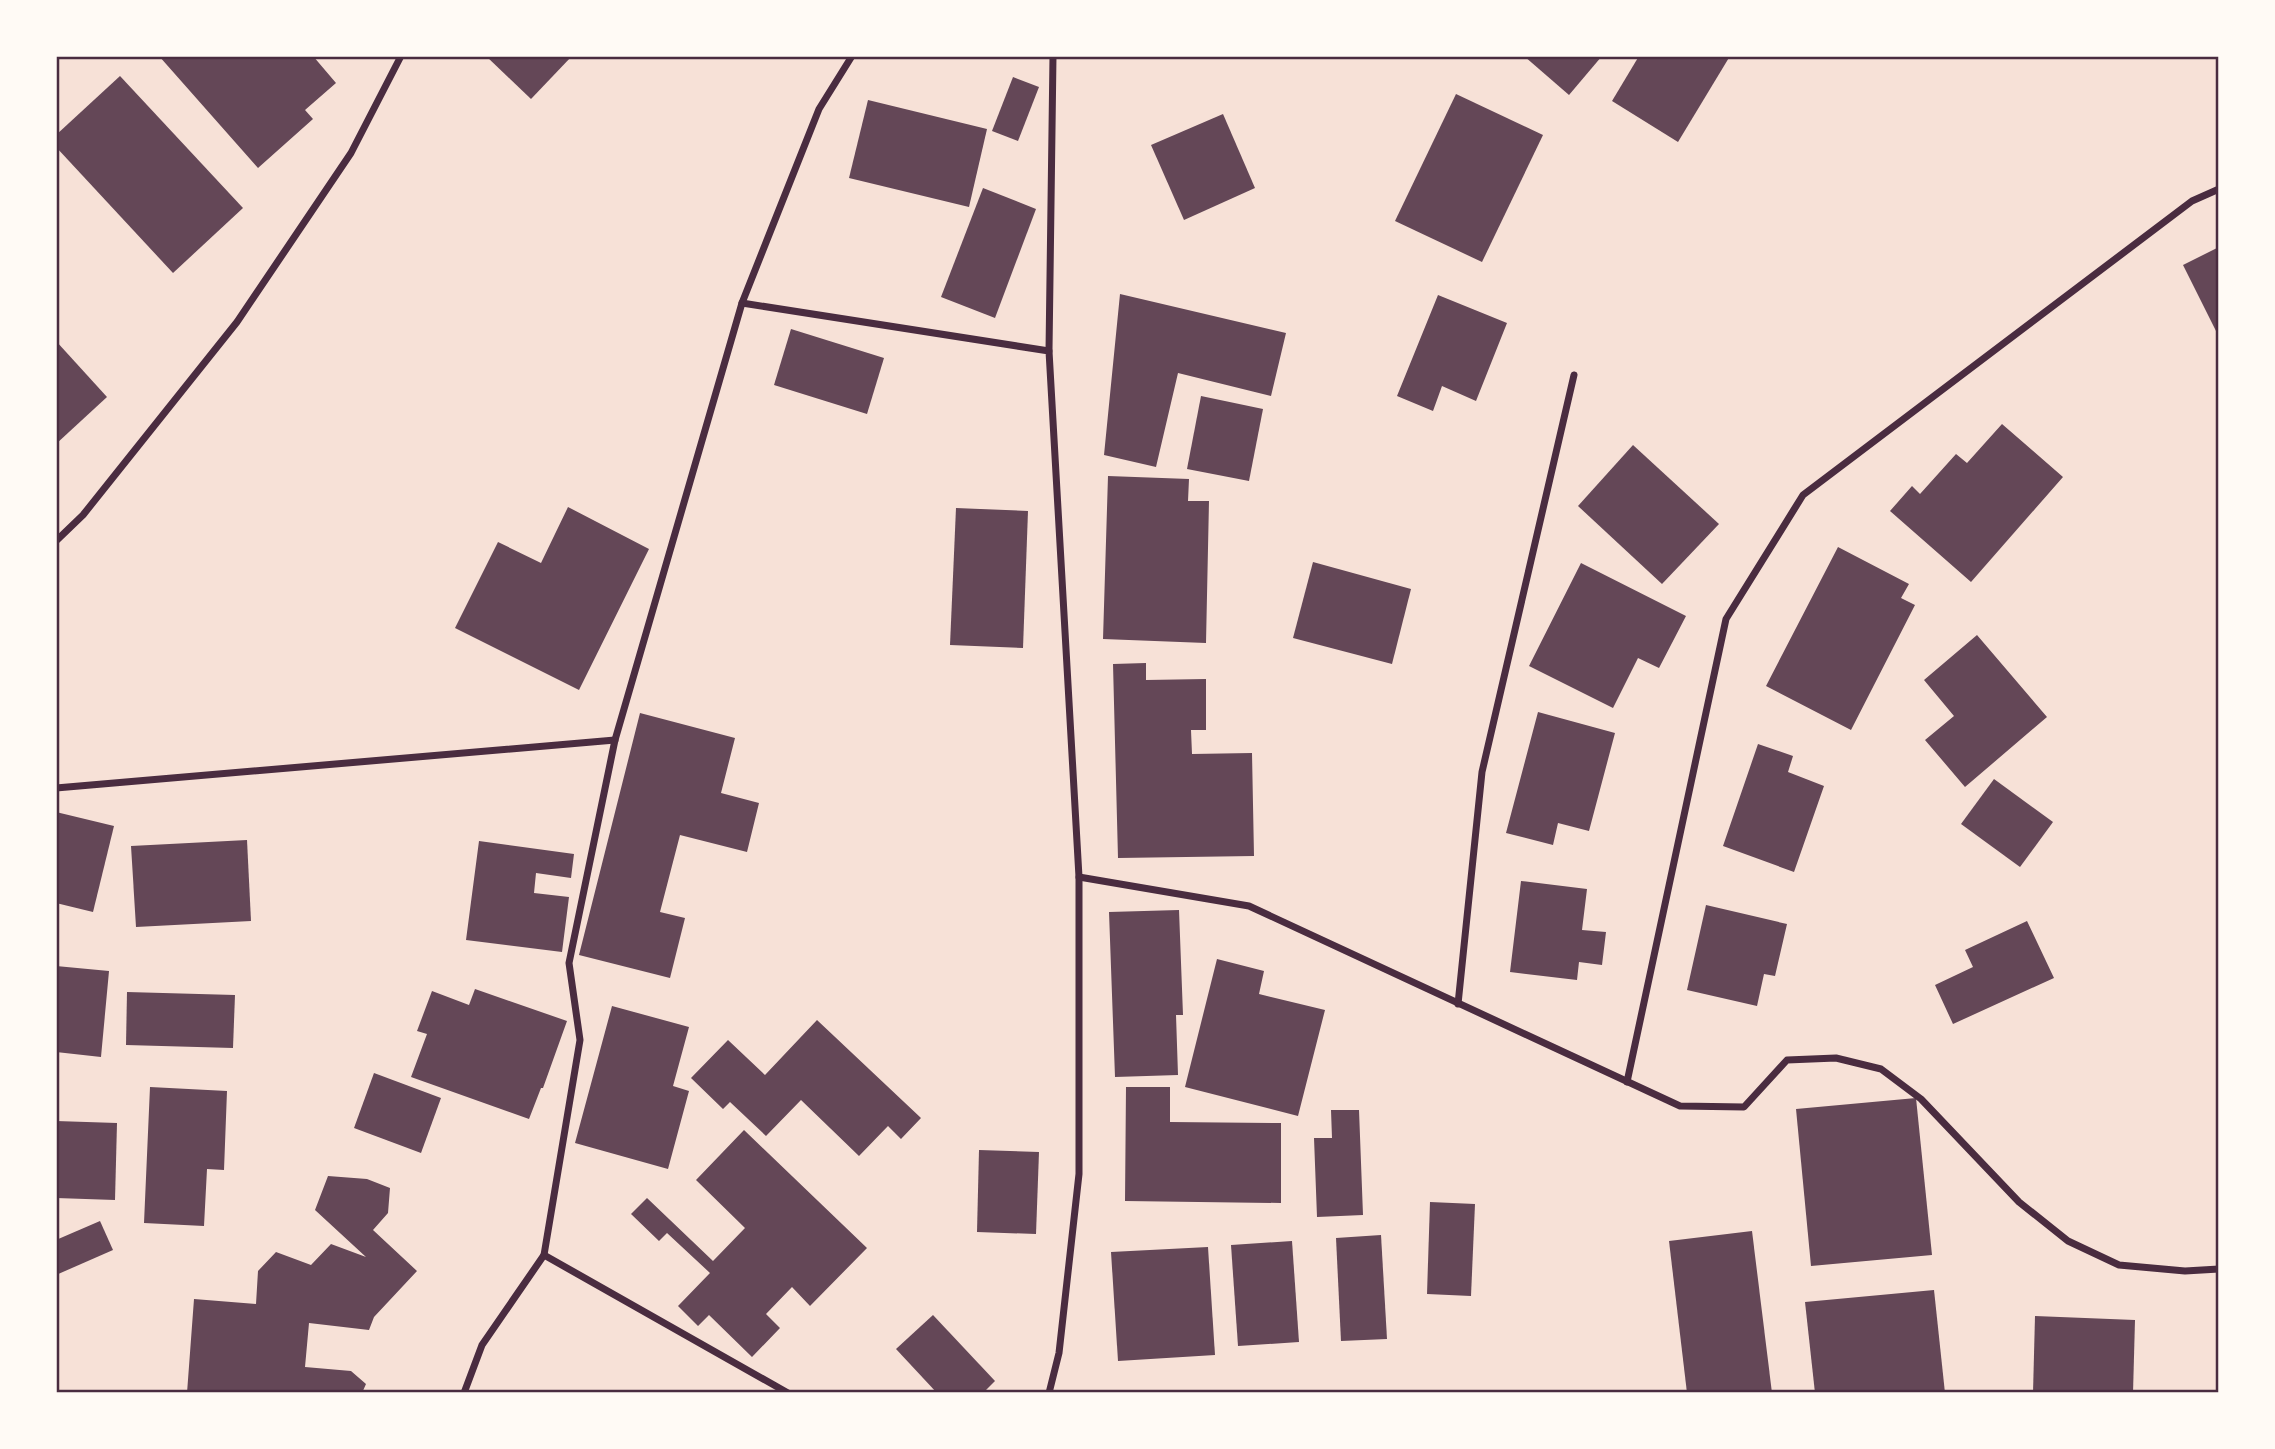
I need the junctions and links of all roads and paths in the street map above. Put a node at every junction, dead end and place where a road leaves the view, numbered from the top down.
1 (401, 56) edge
2 (852, 56) edge
3 (1053, 56) edge
4 (2219, 189) edge
5 (742, 303) junction
6 (1049, 351) junction
7 (1574, 375) dead end
8 (56, 541) edge
9 (615, 740) junction
10 (56, 788) edge
11 (1079, 877) junction
12 (1458, 1004) junction
13 (1627, 1082) junction
14 (544, 1255) junction
15 (2219, 1269) edge
16 (464, 1393) edge
17 (788, 1393) edge
18 (1049, 1393) edge

1 - 8 street
2 - 5 street
3 - 6 street
4 - 13 street
5 - 6 street
5 - 9 street
6 - 11 street
7 - 12 street
9 - 10 street
9 - 14 street
11 - 12 street
11 - 18 street
12 - 13 street
13 - 15 street
14 - 16 street
14 - 17 street

